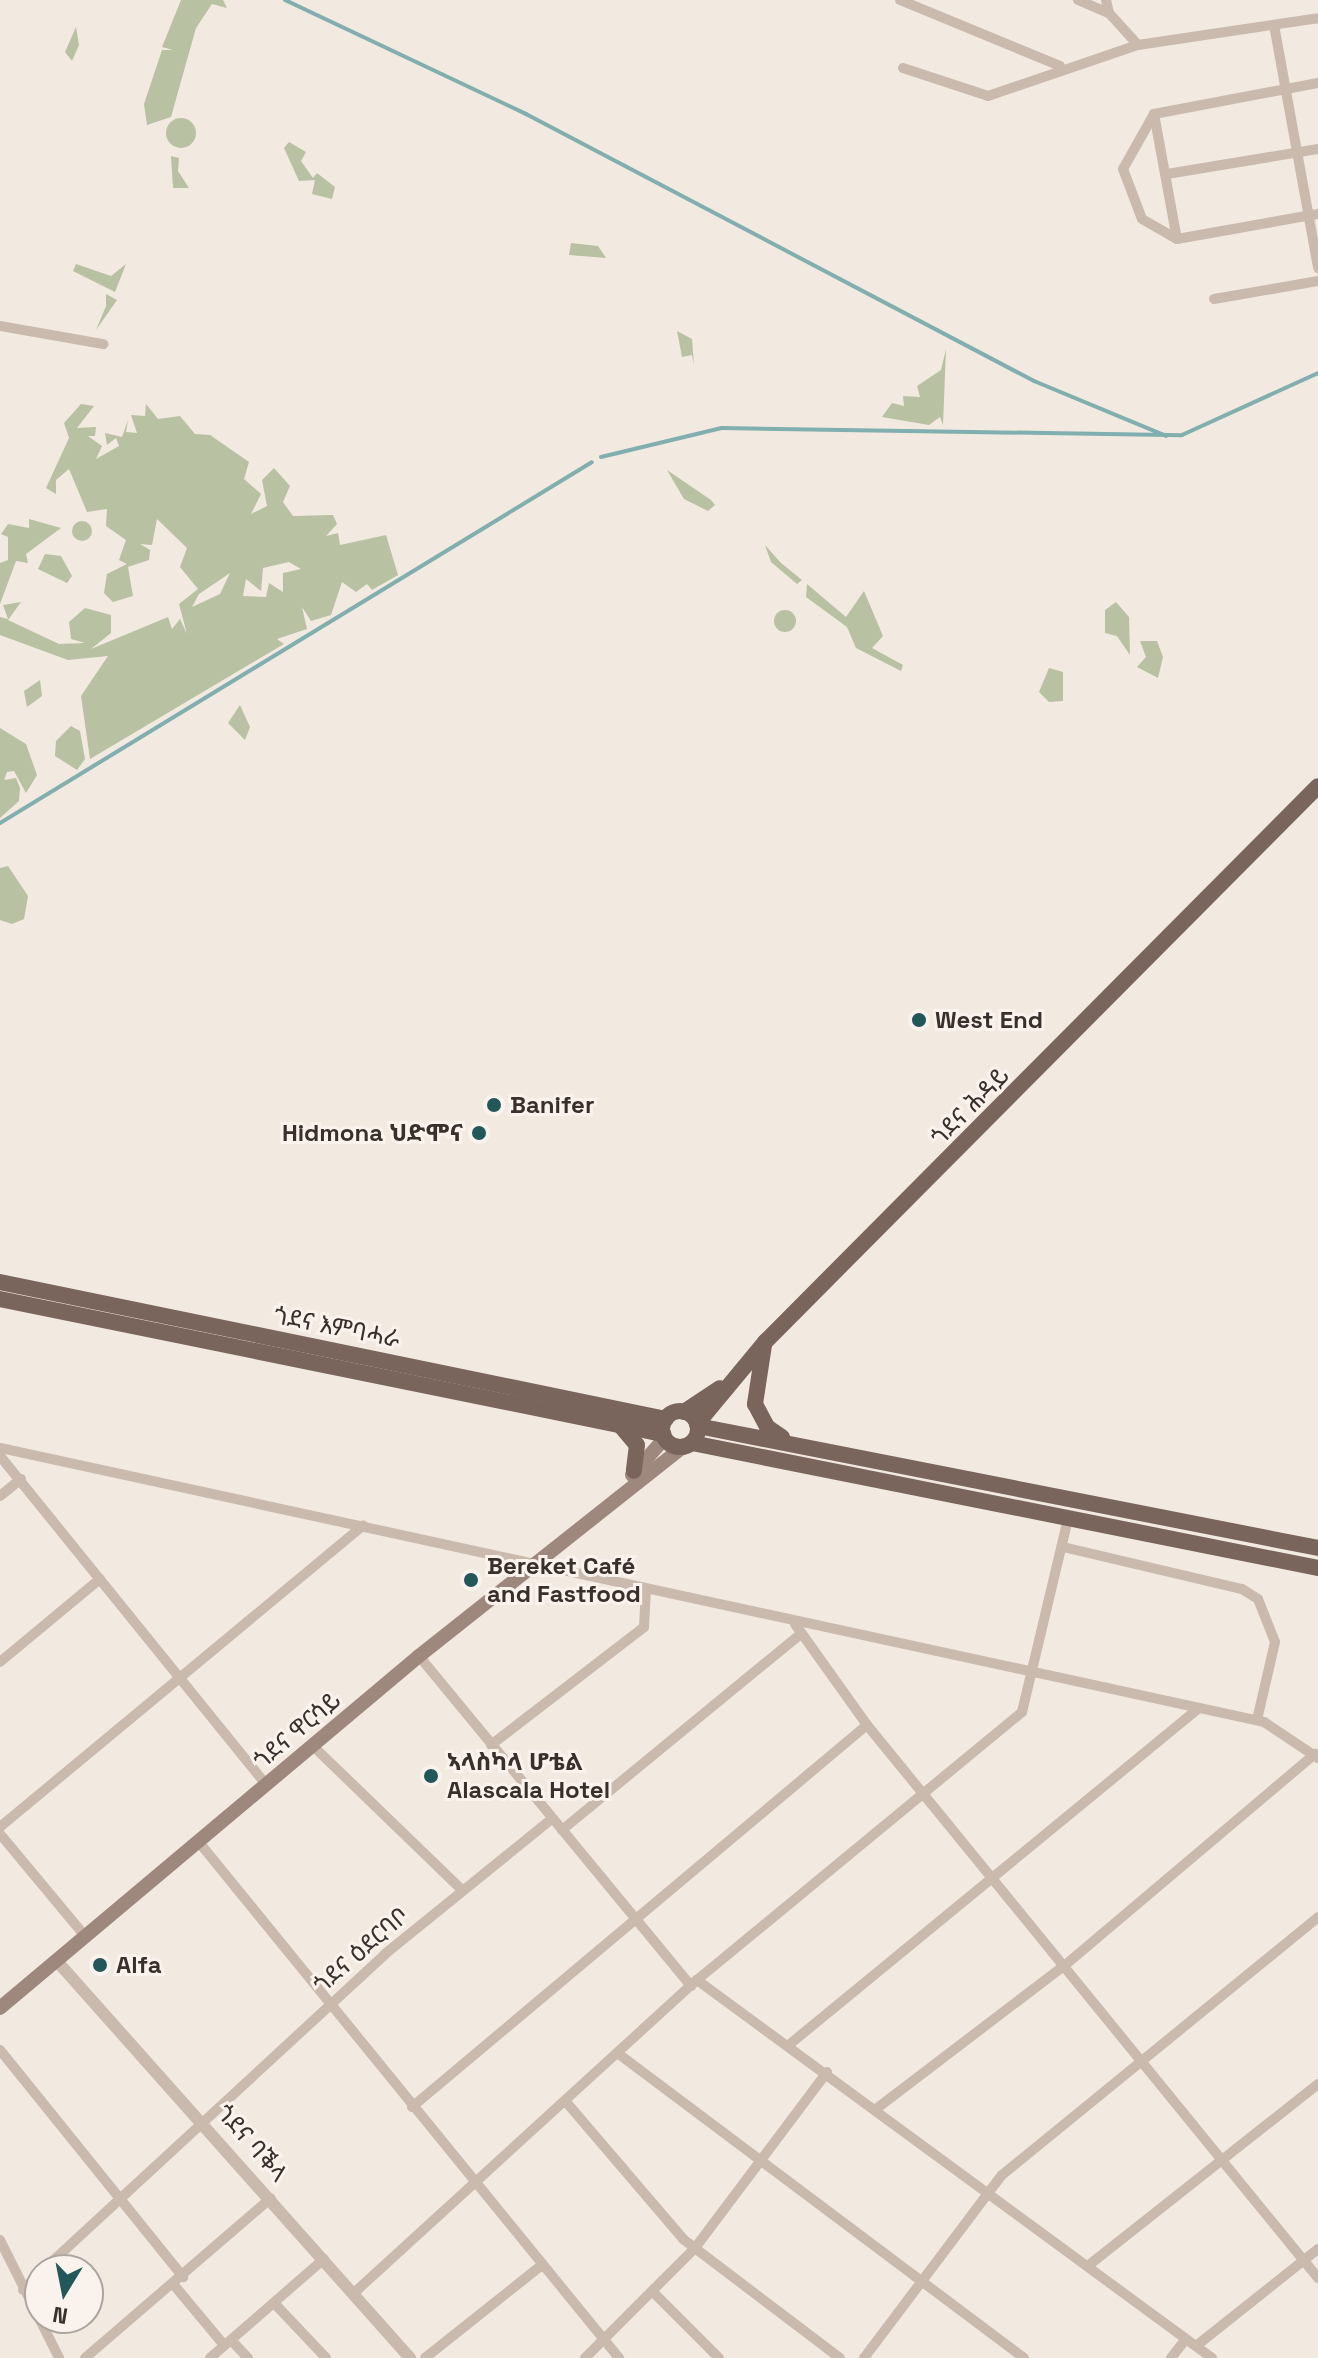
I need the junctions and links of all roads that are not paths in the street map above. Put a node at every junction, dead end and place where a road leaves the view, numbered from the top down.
1 (900, 0) edge
2 (1078, 0) edge
3 (1106, 0) edge
4 (1109, 13) junction
5 (1318, 18) edge
6 (1274, 25) junction
7 (1138, 45) junction
8 (1060, 66) junction
9 (903, 68) dead end
10 (1318, 83) edge
11 (1285, 89) junction
12 (1154, 114) junction
13 (1318, 149) edge
14 (1297, 153) junction
15 (1167, 174) junction
16 (1313, 215) edge
17 (1177, 239) junction
18 (1318, 268) edge
19 (1318, 281) edge
20 (1214, 299) dead end
21 (0, 326) edge
22 (103, 344) dead end
23 (1318, 786) edge
24 (0, 1282) edge
25 (0, 1299) edge
26 (765, 1342) junction
27 (720, 1388) junction
28 (684, 1412) junction
29 (618, 1424) junction
30 (697, 1425) junction
31 (664, 1430) junction
32 (799, 1444) junction
33 (688, 1445) junction
34 (0, 1448) edge
35 (0, 1456) edge
36 (634, 1471) junction
37 (21, 1479) junction
38 (625, 1489) junction
39 (0, 1496) edge
40 (1068, 1519) junction
41 (363, 1526) junction
42 (1063, 1547) junction
43 (1318, 1548) edge
44 (535, 1565) junction
45 (1318, 1568) edge
46 (100, 1579) junction
47 (646, 1593) junction
48 (795, 1624) junction
49 (798, 1636) junction
50 (419, 1656) junction
51 (0, 1662) edge
52 (1037, 1673) junction
53 (182, 1677) junction
54 (1199, 1708) junction
55 (1257, 1720) junction
56 (867, 1725) junction
57 (491, 1745) junction
58 (313, 1746) junction
59 (1317, 1756) edge
60 (266, 1784) junction
61 (924, 1794) junction
62 (552, 1819) junction
63 (0, 1827) edge
64 (562, 1830) junction
65 (0, 1834) edge
66 (198, 1841) junction
67 (994, 1877) junction
68 (462, 1890) junction
69 (1318, 1917) edge
70 (629, 1918) junction
71 (85, 1936) junction
72 (56, 1960) junction
73 (1064, 1966) junction
74 (694, 1983) junction
75 (329, 2004) junction
76 (0, 2008) edge
77 (790, 2044) junction
78 (0, 2050) edge
79 (620, 2055) junction
80 (1141, 2061) junction
81 (827, 2072) junction
82 (1318, 2084) edge
83 (567, 2103) junction
84 (412, 2107) junction
85 (876, 2109) junction
86 (202, 2120) junction
87 (762, 2161) junction
88 (1225, 2163) junction
89 (478, 2186) junction
90 (986, 2193) junction
91 (117, 2197) junction
92 (271, 2198) junction
93 (0, 2240) edge
94 (695, 2248) junction
95 (1318, 2249) edge
96 (60, 2254) edge
97 (324, 2259) junction
98 (1304, 2261) junction
99 (542, 2265) junction
100 (1089, 2265) junction
101 (183, 2277) junction
102 (1318, 2278) edge
103 (923, 2279) junction
104 (174, 2285) junction
105 (23, 2290) joint
106 (355, 2292) junction
107 (653, 2292) junction
108 (275, 2304) junction
109 (1186, 2339) junction
110 (605, 2340) junction
111 (228, 2342) junction
112 (1196, 2346) junction
113 (59, 2358) edge
114 (85, 2358) edge
115 (210, 2358) edge
116 (248, 2358) edge
117 (326, 2358) edge
118 (410, 2358) edge
119 (425, 2358) edge
120 (585, 2358) edge
121 (619, 2358) edge
122 (719, 2358) edge
123 (840, 2358) edge
124 (864, 2358) edge
125 (1024, 2358) edge
126 (1171, 2358) edge
127 (1212, 2358) edge

1 - 8 street
2 - 4 street
3 - 4 street
4 - 7 street
5 - 6 street
6 - 7 street
6 - 11 street
7 - 8 street
8 - 9 street
10 - 11 street
11 - 12 street
11 - 14 street
12 - 15 street
12 - 17 street
13 - 14 street
14 - 15 street
14 - 16 street
15 - 17 street
16 - 17 street
16 - 18 street
19 - 20 street
21 - 22 street
23 - 26 main road, ጎደና ሕዳይ
24 - 31 main road, ጎደና እምባሓራ
25 - 29 main road, ጎደና እምባሓራ
26 - 27 main road, ጎደና ሕዳይ
26 - 32 main road
27 - 28 main road
27 - 30 main road
28 - 30 main road
28 - 31 main road
29 - 31 main road, ጎደና እምባሓራ
29 - 36 main road
30 - 32 main road
30 - 33 main road
31 - 33 main road
31 - 36 main road
32 - 43 main road
33 - 38 main road, ጎደና ዋርሳይ
33 - 40 main road
34 - 41 street
35 - 37 street
36 - 38 main road
37 - 39 street
37 - 46 street
38 - 44 main road, ጎደና ዋርሳይ
40 - 42 street
40 - 45 main road
41 - 44 street
41 - 53 street
42 - 52 street
42 - 55 street
44 - 47 street
44 - 50 main road, ጎደና ዋርሳይ
46 - 51 street
46 - 53 street
47 - 48 street
47 - 57 street
48 - 49 street
48 - 52 street
49 - 56 street
49 - 64 street
50 - 57 street
50 - 58 main road, ጎደና ዋርሳይ
52 - 54 street
52 - 61 street
53 - 60 street
53 - 63 street
54 - 55 street
54 - 67 street
55 - 59 street
56 - 61 street
56 - 70 street
57 - 62 street
58 - 60 main road, ጎደና ዋርሳይ
58 - 68 street
59 - 73 street
60 - 66 main road, ጎደና ዋርሳይ
61 - 67 street
61 - 74 street
62 - 64 street
62 - 68 street, ጎደና ዕደርባቦ
64 - 70 street
65 - 71 street
66 - 71 main road, ጎደና ዋርሳይ
66 - 75 street
67 - 73 street
67 - 77 street
68 - 75 street, ጎደና ዕደርባቦ
69 - 80 street
70 - 74 street
70 - 84 street
71 - 72 main road, ጎደና ዋርሳይ
72 - 76 main road, ጎደና ዋርሳይ
72 - 86 street, ጎደና ባቕላ
73 - 80 street
73 - 85 street
74 - 77 street
74 - 79 street
75 - 84 street
75 - 86 street, ጎደና ዕደርባቦ
77 - 81 street
78 - 91 street
79 - 83 street
79 - 87 street
80 - 88 street
80 - 90 street
81 - 85 street
81 - 87 street
82 - 88 street
83 - 89 street
83 - 94 street
84 - 89 street
85 - 90 street
86 - 91 street, ጎደና ዕደርባቦ
86 - 92 street, ጎደና ባቕላ
87 - 94 street
87 - 103 street
88 - 98 street
88 - 100 street
89 - 99 street
89 - 106 street
90 - 100 street
90 - 103 street
91 - 96 street, ጎደና ዕደርባቦ
91 - 101 street
92 - 97 street, ጎደና ባቕላ
92 - 101 street
93 - 105 street
94 - 107 street
94 - 123 street
95 - 98 street
97 - 106 street, ጎደና ባቕላ
97 - 108 street
98 - 102 street
98 - 112 street
99 - 110 street
99 - 119 street
100 - 109 street
101 - 104 street
103 - 124 street
103 - 125 street
104 - 111 street
104 - 114 street
105 - 113 street
106 - 118 street, ጎደና ባቕላ
107 - 110 street
107 - 122 street
108 - 111 street
108 - 117 street
109 - 112 street
109 - 126 street
110 - 120 street
110 - 121 street
111 - 115 street
111 - 116 street
112 - 127 street

